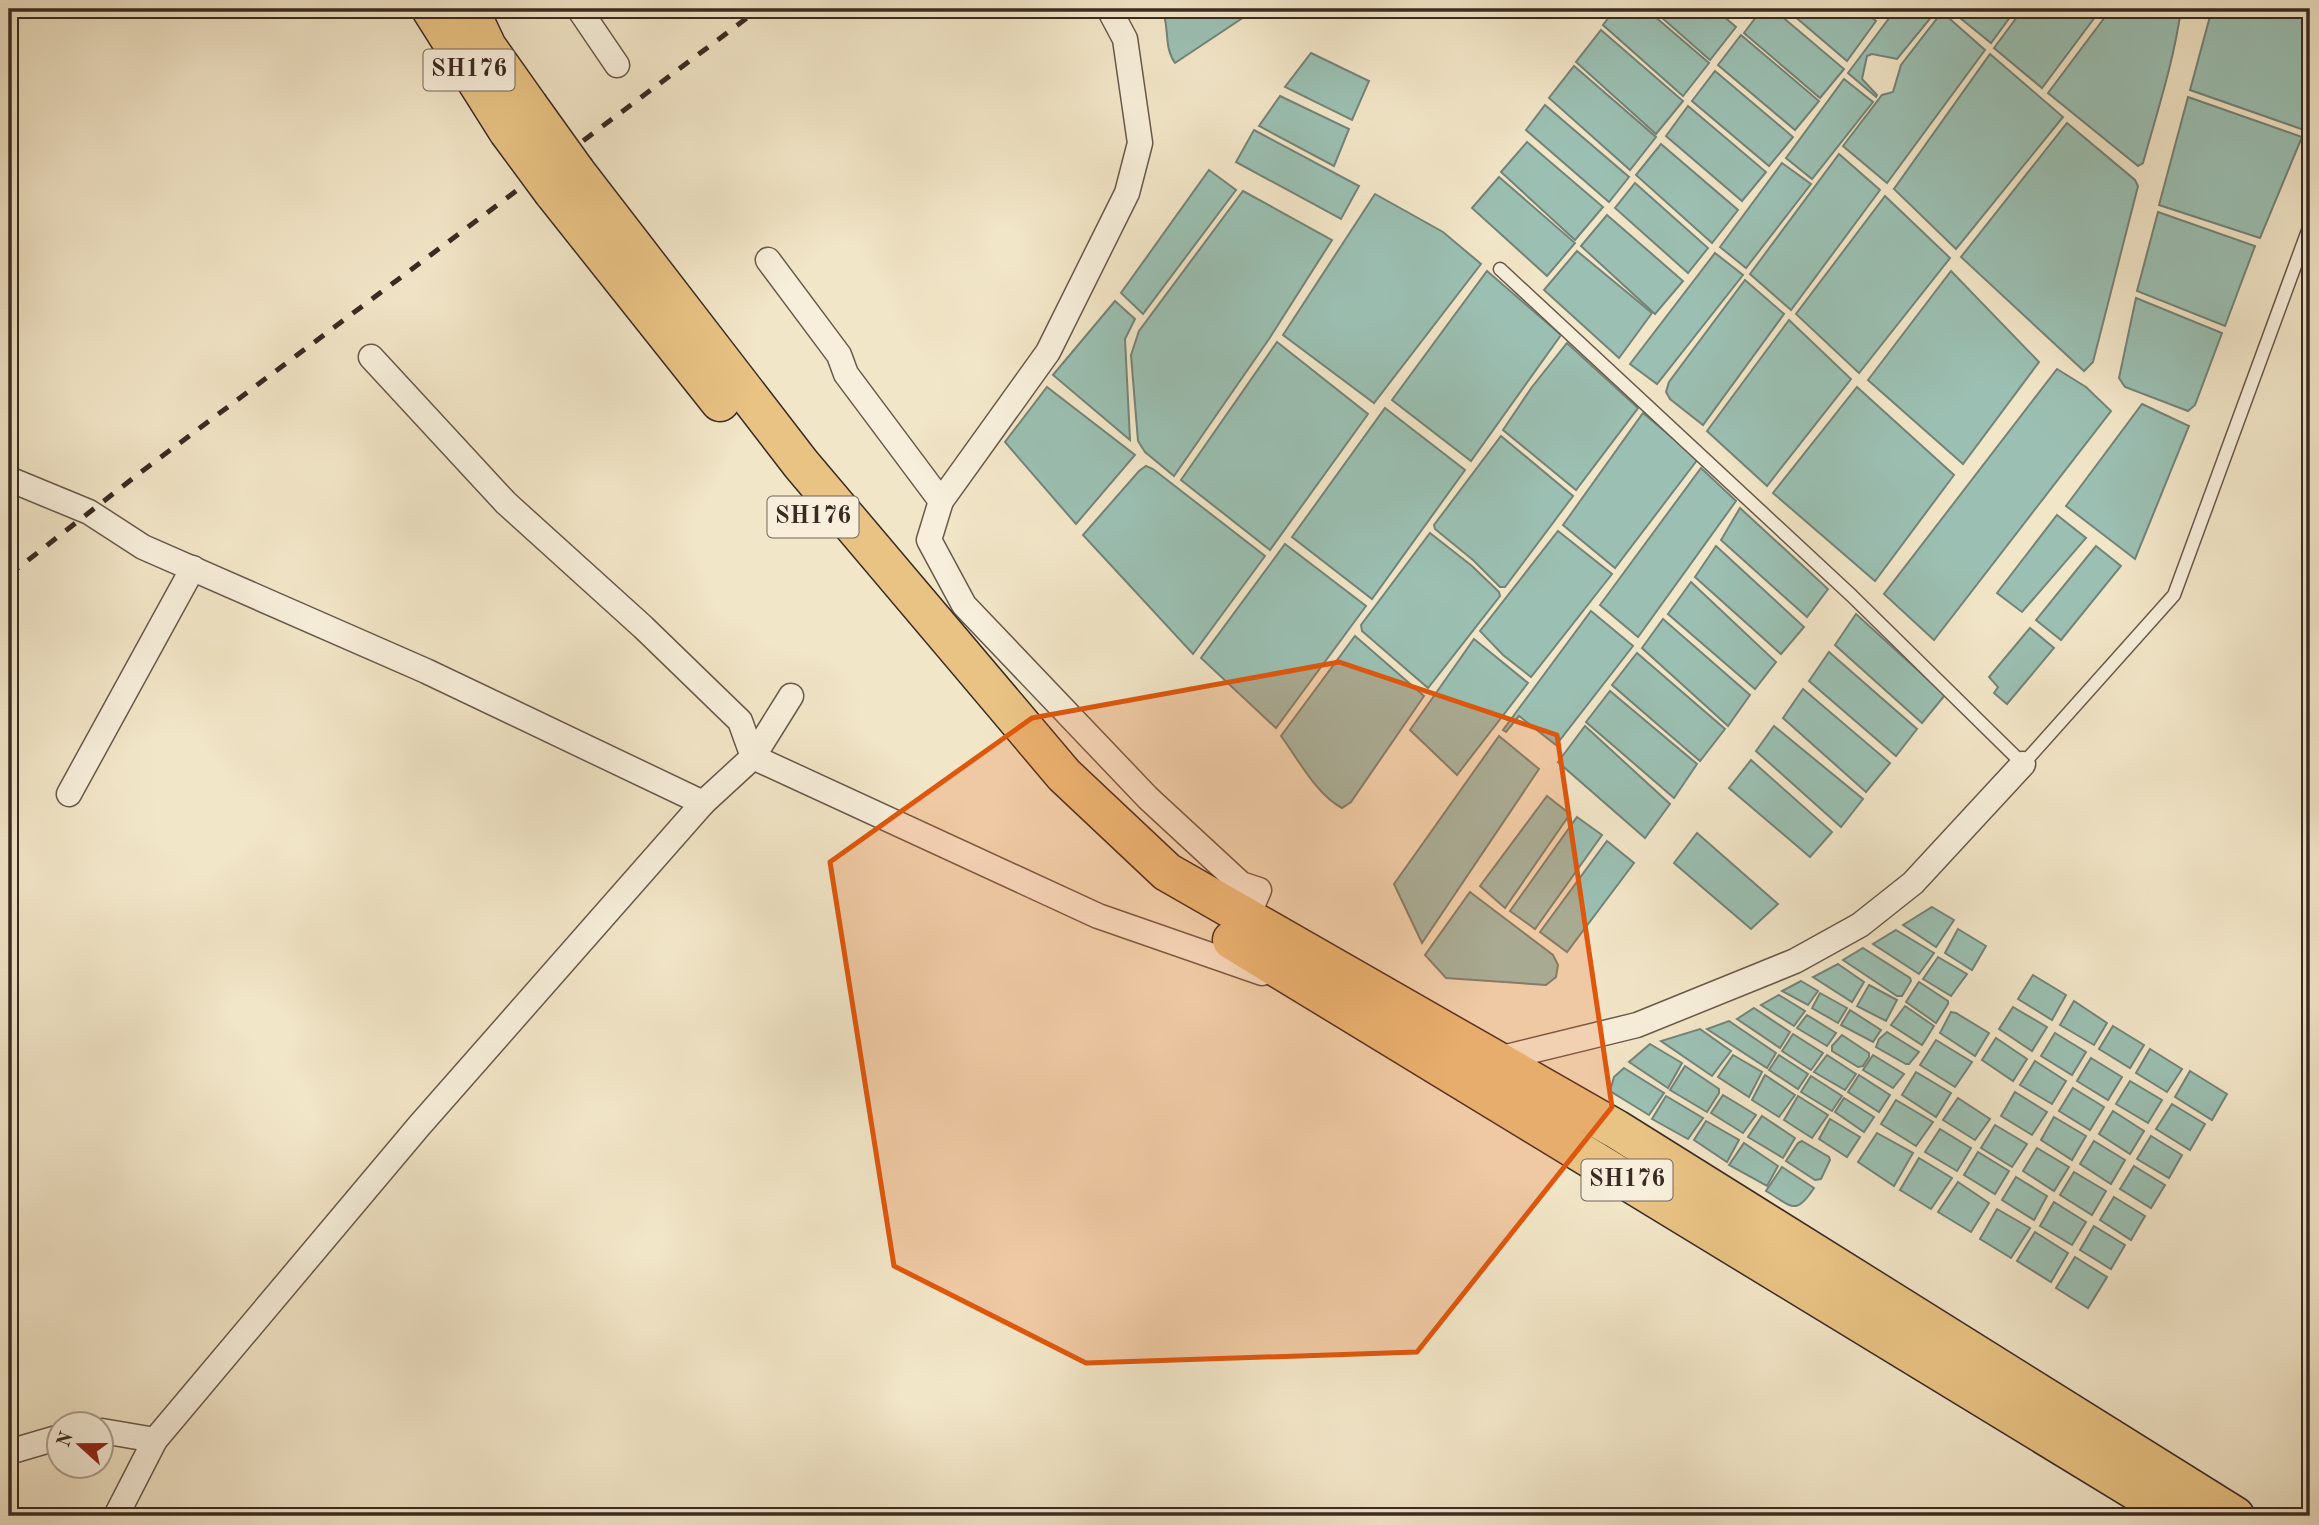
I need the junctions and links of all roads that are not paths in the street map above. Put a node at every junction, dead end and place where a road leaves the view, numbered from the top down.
1 (431, 9) edge
2 (469, 9) edge
3 (579, 9) edge
4 (1109, 9) edge
5 (617, 65) dead end
6 (518, 118) junction
7 (2310, 225) edge
8 (768, 260) dead end
9 (1500, 269) dead end
10 (371, 357) dead end
11 (9, 479) edge
12 (942, 501) junction
13 (192, 568) junction
14 (791, 696) dead end
15 (753, 757) junction
16 (2023, 764) junction
17 (69, 793) dead end
18 (703, 803) junction
19 (1242, 931) junction
20 (1319, 992) junction
21 (1494, 1060) junction
22 (116, 1433) edge
23 (155, 1440) junction
24 (46, 1441) edge
25 (9, 1452) edge
26 (116, 1516) edge
27 (2177, 1516) edge
28 (2235, 1516) edge

1 - 6 main road, SH176
2 - 6 main road
3 - 5 street
4 - 12 street
6 - 19 main road, SH176, bridge
7 - 16 lane
8 - 12 street
9 - 16 lane
10 - 15 street
11 - 13 street
12 - 19 street
13 - 17 street
13 - 18 street
14 - 15 street
15 - 18 street
15 - 20 street
16 - 21 street
18 - 23 street
19 - 20 main road, SH176
19 - 21 main road
20 - 27 main road, SH176
21 - 28 main road
22 - 23 street
23 - 26 street
24 - 25 street

